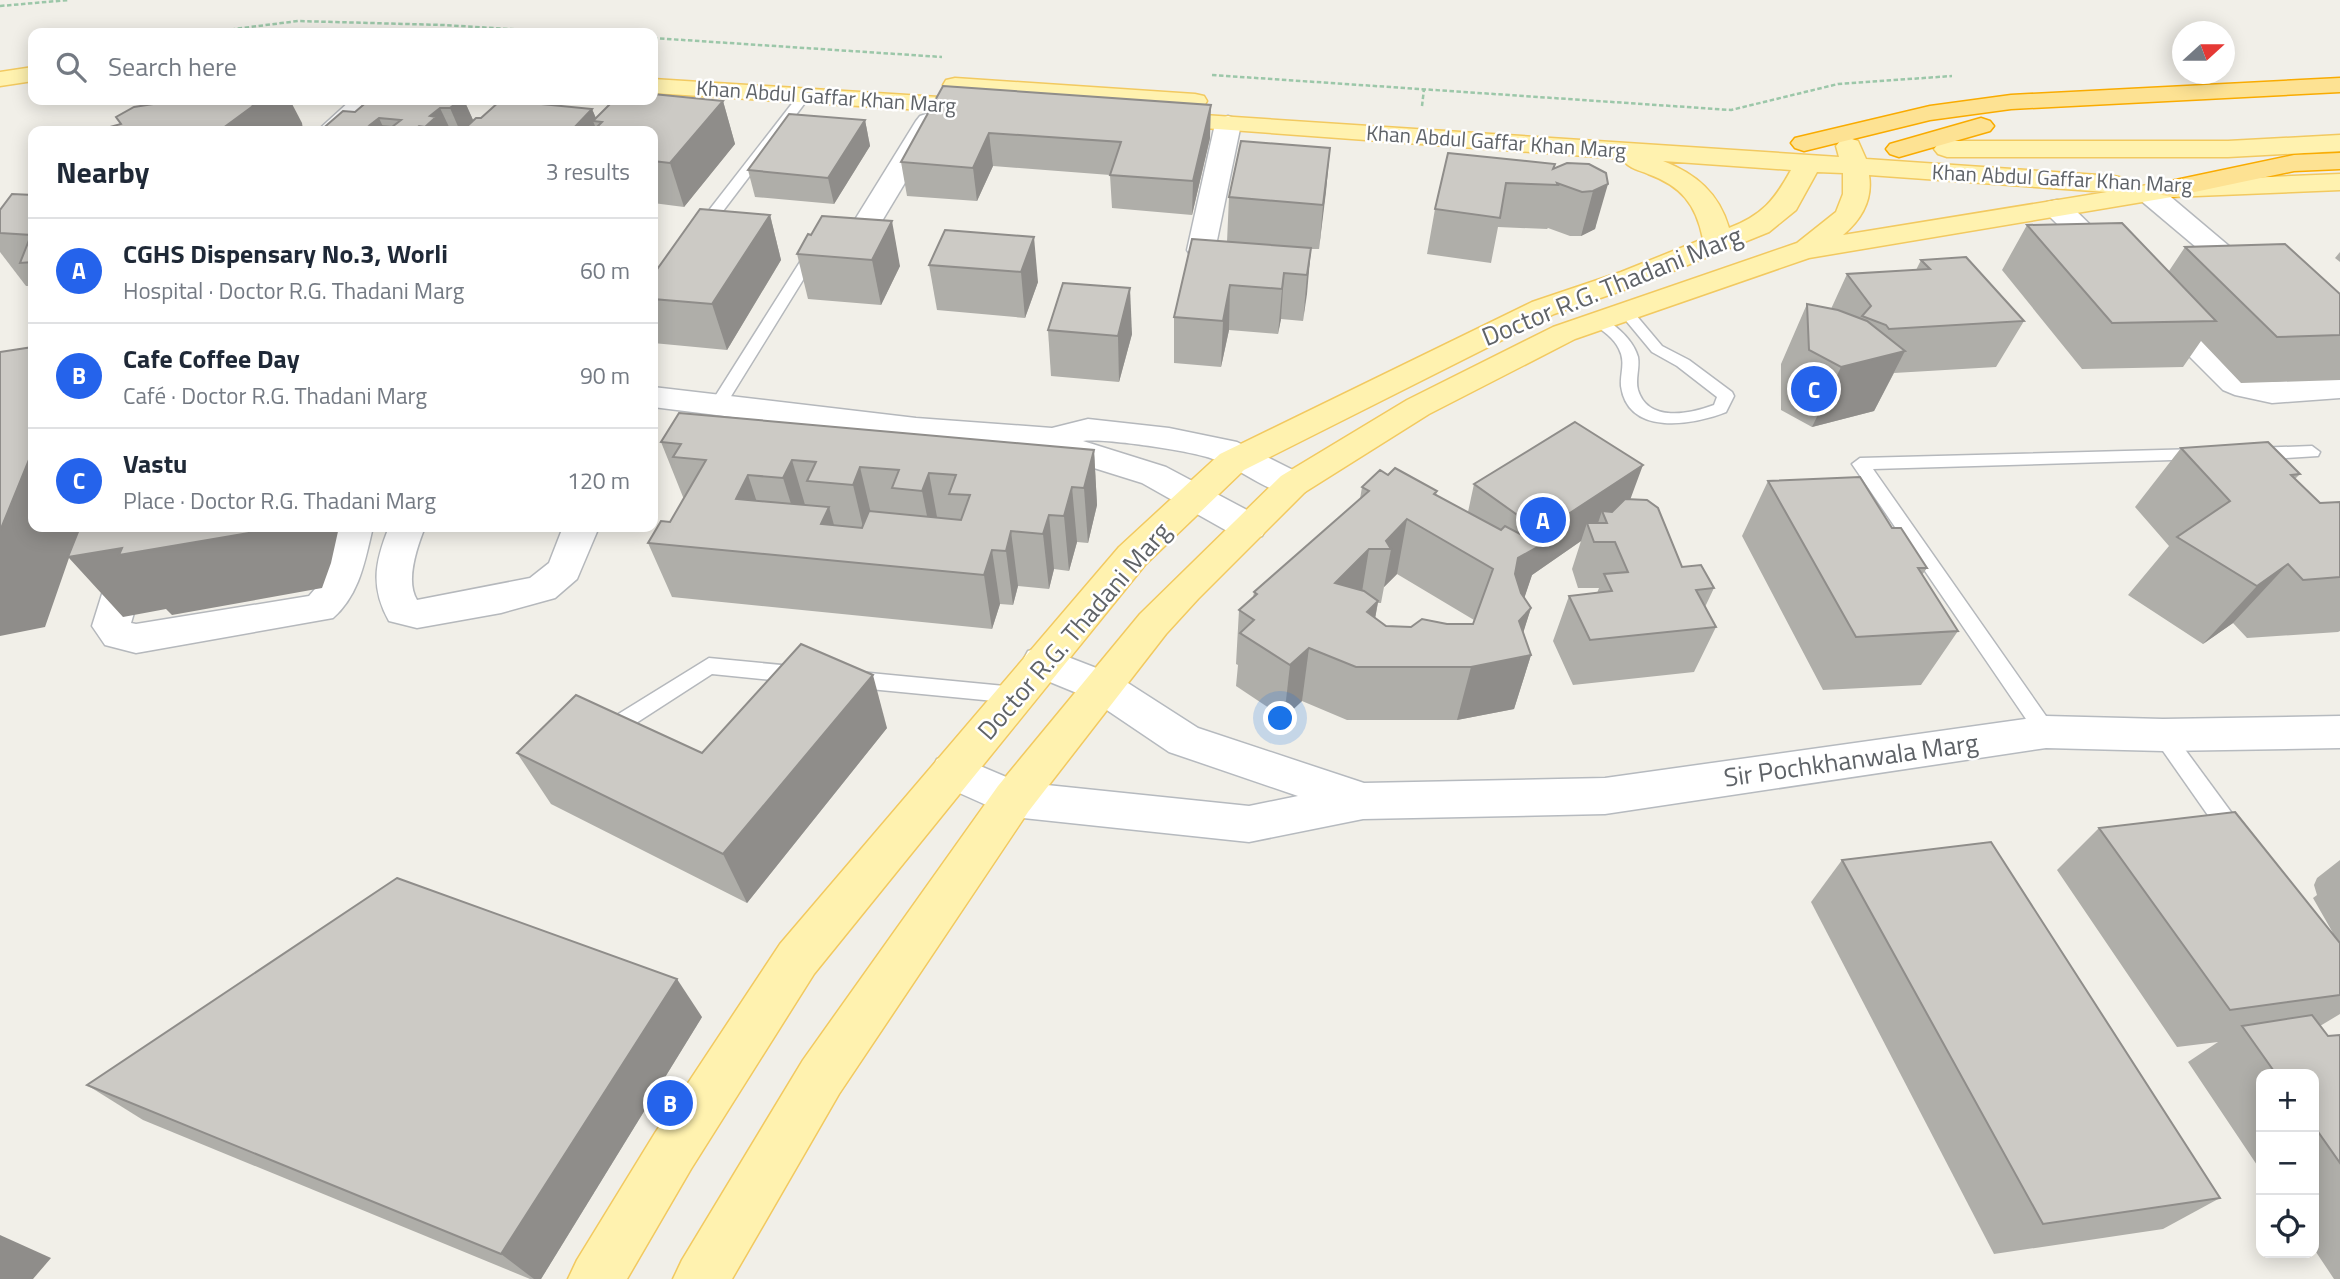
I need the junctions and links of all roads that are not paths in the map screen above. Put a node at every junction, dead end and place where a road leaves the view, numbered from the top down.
1 (28, 75) edge
2 (0, 79) edge
3 (2340, 85) edge
4 (658, 90) edge
5 (658, 90) edge
6 (28, 91) edge
7 (0, 95) edge
8 (805, 95) junction
9 (939, 104) junction
10 (359, 105) edge
11 (533, 105) edge
12 (389, 109) edge
13 (2285, 112) dead end
14 (1228, 124) junction
15 (335, 126) edge
16 (370, 126) edge
17 (520, 126) edge
18 (2340, 143) edge
19 (1600, 149) junction
20 (1899, 149) junction
21 (1806, 153) junction
22 (1853, 156) junction
23 (2340, 161) edge
24 (2340, 182) edge
25 (2160, 191) junction
26 (2057, 208) junction
27 (715, 212) edge
28 (865, 226) edge
29 (1718, 242) junction
30 (1200, 250) edge
31 (1805, 250) junction
32 (812, 254) edge
33 (2269, 294) edge
34 (1611, 316) junction
35 (1450, 353) junction
36 (1482, 375) junction
37 (2340, 388) edge
38 (658, 398) edge
39 (717, 406) junction
40 (1059, 439) junction
41 (2312, 452) dead end
42 (1240, 458) junction
43 (1293, 484) junction
44 (1196, 496) junction
45 (1249, 527) junction
46 (139, 532) edge
47 (354, 532) edge
48 (405, 532) edge
49 (580, 532) edge
50 (1042, 663) junction
51 (1103, 687) junction
52 (1015, 695) junction
53 (2046, 732) junction
54 (2340, 732) edge
55 (603, 734) edge
56 (2163, 735) junction
57 (952, 771) junction
58 (1013, 799) junction
59 (1363, 801) junction
60 (2245, 849) edge
61 (596, 1279) edge
62 (701, 1279) edge

1 - 2 main road
3 - 21 highway
4 - 21 main road, Khan Abdul Gaffar Khan Marg
5 - 8 main road, Khan Abdul Gaffar Khan Marg
6 - 7 main road
8 - 9 main road, Khan Abdul Gaffar Khan Marg
8 - 27 lane
9 - 14 main road, Khan Abdul Gaffar Khan Marg
9 - 28 street
10 - 15 street
11 - 17 street
12 - 16 street
13 - 20 highway
14 - 19 main road, Khan Abdul Gaffar Khan Marg
14 - 30 street
18 - 20 main road, Khan Abdul Gaffar Khan Marg
19 - 21 main road, Khan Abdul Gaffar Khan Marg
19 - 29 main road
20 - 22 main road, Khan Abdul Gaffar Khan Marg
21 - 22 main road, Khan Abdul Gaffar Khan Marg
21 - 29 main road, Doctor R.G. Thadani Marg
22 - 25 main road, Khan Abdul Gaffar Khan Marg
22 - 31 main road
23 - 25 highway
24 - 25 main road, Khan Abdul Gaffar Khan Marg
25 - 26 main road
25 - 33 street
26 - 31 main road
26 - 37 street
29 - 35 main road, Doctor R.G. Thadani Marg
31 - 34 main road, Doctor R.G. Thadani Marg
32 - 39 lane
34 - 34 lane
34 - 36 main road, Doctor R.G. Thadani Marg
35 - 36 main road
35 - 42 main road, Doctor R.G. Thadani Marg
36 - 43 main road, Doctor R.G. Thadani Marg
38 - 39 street
39 - 40 street
40 - 42 street
40 - 44 street
41 - 53 lane
42 - 43 street
42 - 44 main road, Doctor R.G. Thadani Marg
43 - 45 main road, Doctor R.G. Thadani Marg
44 - 45 street
44 - 50 main road, Doctor R.G. Thadani Marg
45 - 51 main road, Doctor R.G. Thadani Marg
46 - 47 street
48 - 49 street
50 - 51 street, Sir Pochkhanwala Marg
50 - 52 main road, Doctor R.G. Thadani Marg
51 - 58 main road, Doctor R.G. Thadani Marg
51 - 59 street, Sir Pochkhanwala Marg
52 - 55 lane
52 - 57 main road, Doctor R.G. Thadani Marg
53 - 56 street, Sir Pochkhanwala Marg
53 - 59 street, Sir Pochkhanwala Marg
54 - 56 street, Sir Pochkhanwala Marg
56 - 60 lane
57 - 58 street, Sir Pochkhanwala Marg
57 - 61 main road, Doctor R.G. Thadani Marg
58 - 59 street, Sir Pochkhanwala Marg
58 - 62 main road, Doctor R.G. Thadani Marg

